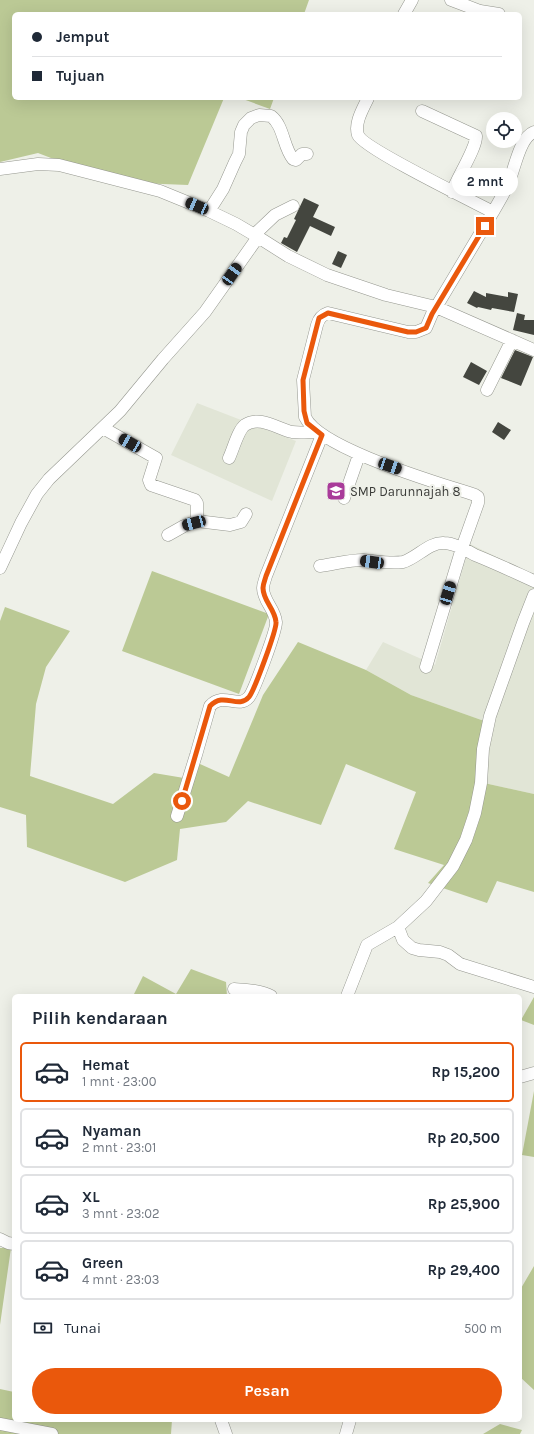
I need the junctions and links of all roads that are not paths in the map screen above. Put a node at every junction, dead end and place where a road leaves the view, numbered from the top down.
1 (412, 0) edge
2 (451, 0) edge
3 (405, 12) edge
4 (486, 12) edge
5 (367, 100) edge
6 (422, 111) dead end
7 (534, 132) edge
8 (307, 154) dead end
9 (0, 169) edge
10 (452, 192) junction
11 (293, 206) dead end
12 (209, 211) junction
13 (493, 212) junction
14 (256, 236) junction
15 (436, 307) junction
16 (512, 340) junction
17 (534, 350) edge
18 (487, 390) dead end
19 (103, 428) junction
20 (320, 433) junction
21 (359, 455) junction
22 (230, 458) dead end
23 (344, 498) dead end
24 (246, 514) dead end
25 (197, 521) junction
26 (168, 535) dead end
27 (462, 548) junction
28 (320, 566) dead end
29 (0, 568) edge
30 (534, 581) edge
31 (534, 595) edge
32 (426, 666) dead end
33 (177, 816) dead end
34 (398, 927) junction
35 (534, 987) edge
36 (234, 989) dead end
37 (268, 994) edge
38 (348, 994) edge
39 (534, 1073) edge
40 (522, 1076) edge
41 (0, 1239) edge
42 (12, 1244) edge
43 (222, 1422) edge
44 (349, 1422) edge
45 (0, 1424) edge
46 (52, 1434) edge
47 (226, 1434) edge
48 (346, 1434) edge

1 - 3 street
2 - 4 street
5 - 10 street
6 - 10 street
7 - 13 street
8 - 12 street
9 - 12 street
10 - 13 street
11 - 14 street
12 - 14 street
13 - 15 street
14 - 15 street
14 - 19 street
15 - 16 street
15 - 20 street
16 - 17 street
16 - 18 street
19 - 25 street
19 - 29 street
20 - 21 street
20 - 22 street
20 - 33 street
21 - 23 street
21 - 27 street
24 - 25 street
25 - 26 street
27 - 28 street
27 - 30 street
27 - 32 street
31 - 34 street
34 - 35 street
34 - 38 street
36 - 37 street
39 - 40 street
41 - 42 street
43 - 47 street
44 - 48 street
45 - 46 street

